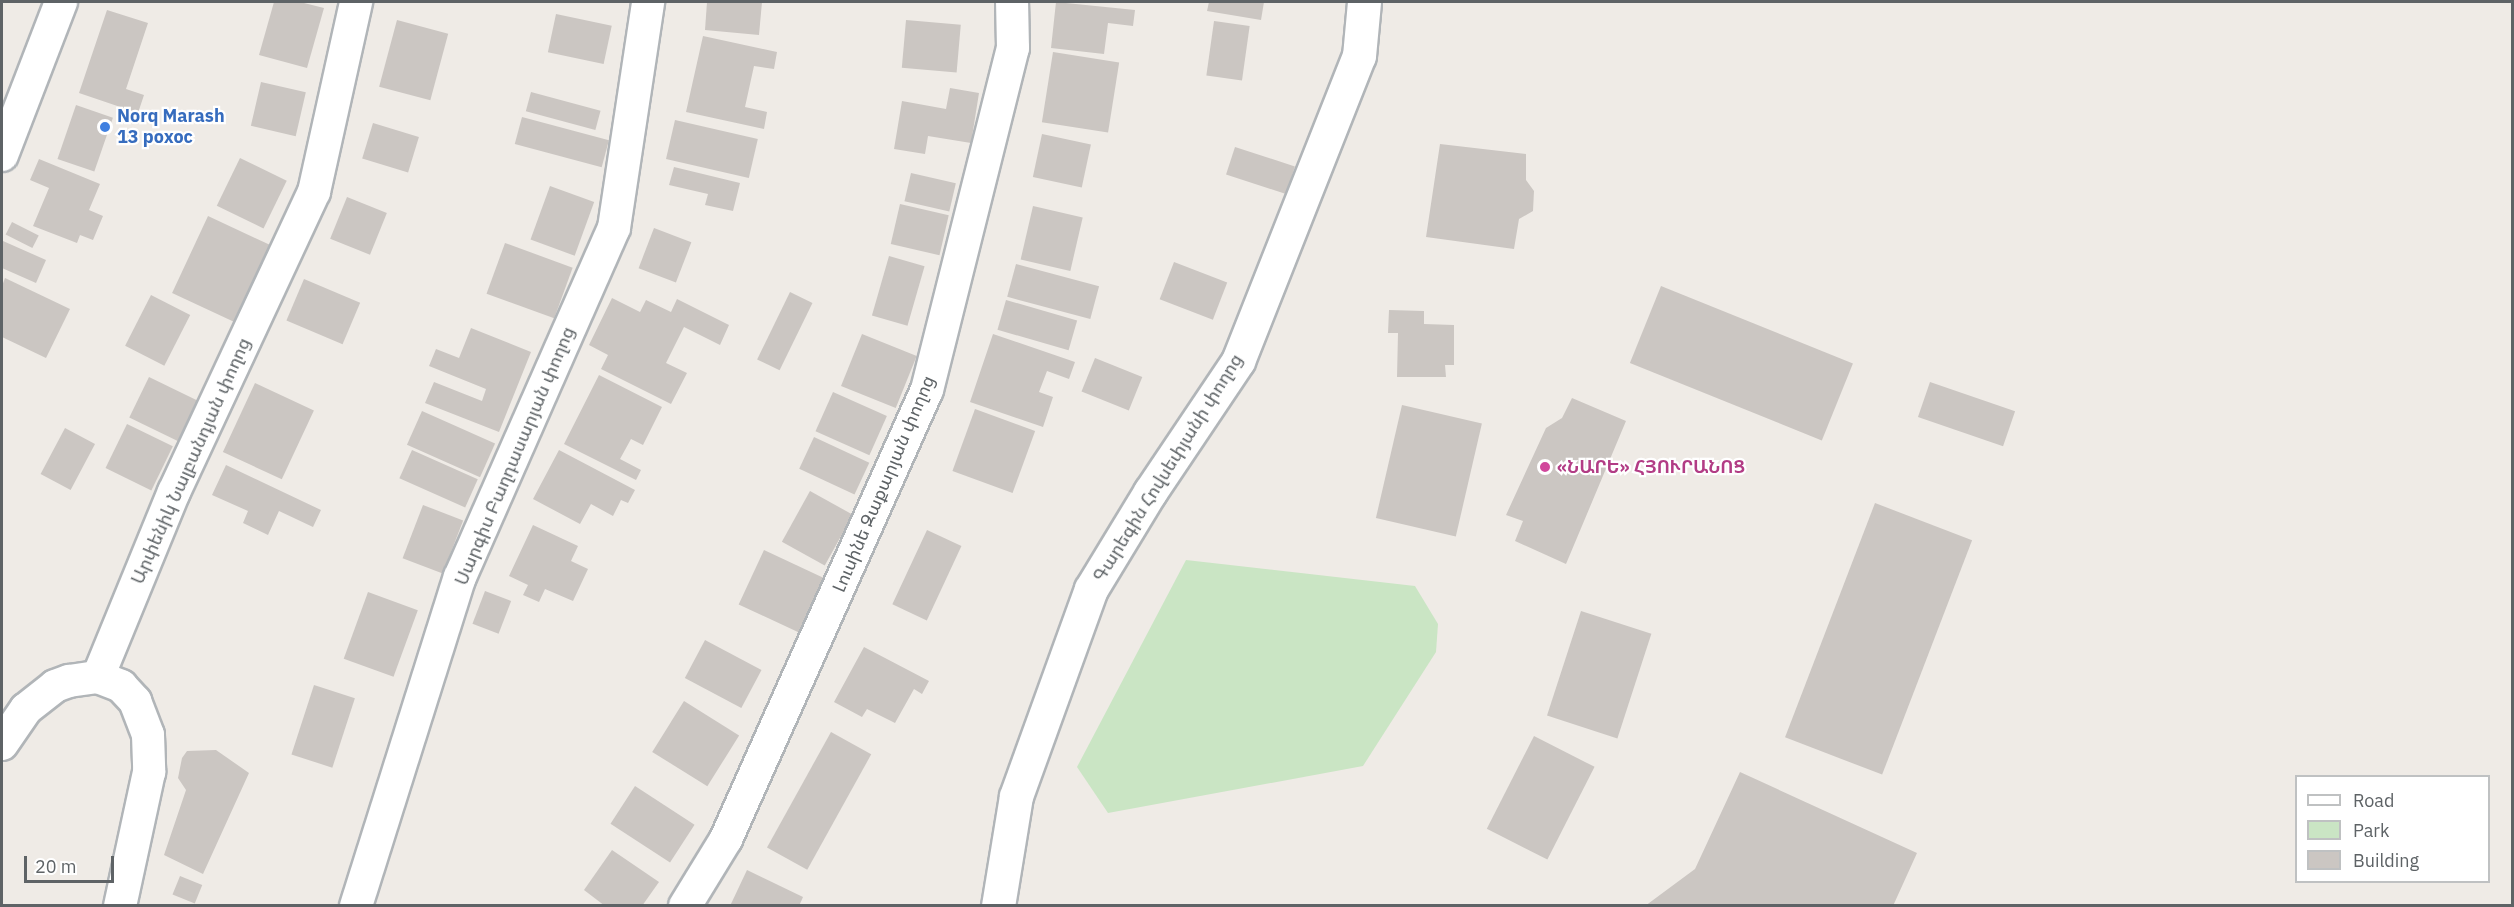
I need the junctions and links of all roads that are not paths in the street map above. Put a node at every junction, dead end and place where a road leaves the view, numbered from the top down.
1 (61, 2) edge
2 (356, 2) edge
3 (648, 2) edge
4 (1012, 2) edge
5 (1364, 2) edge
6 (2, 155) edge
7 (98, 677) junction
8 (2, 744) edge
9 (120, 906) edge
10 (356, 906) edge
11 (685, 906) edge
12 (998, 906) edge

1 - 6 street
2 - 7 street, Արփենիկ Նալբանդյան փողոց
3 - 10 street, Սարգիս Բաղդասարյան փողոց
4 - 11 street, Լուսինե Զաքարյան փողոց
5 - 12 main road, Գարեգին Հովսեփյանի փողոց
7 - 8 street
7 - 9 street

